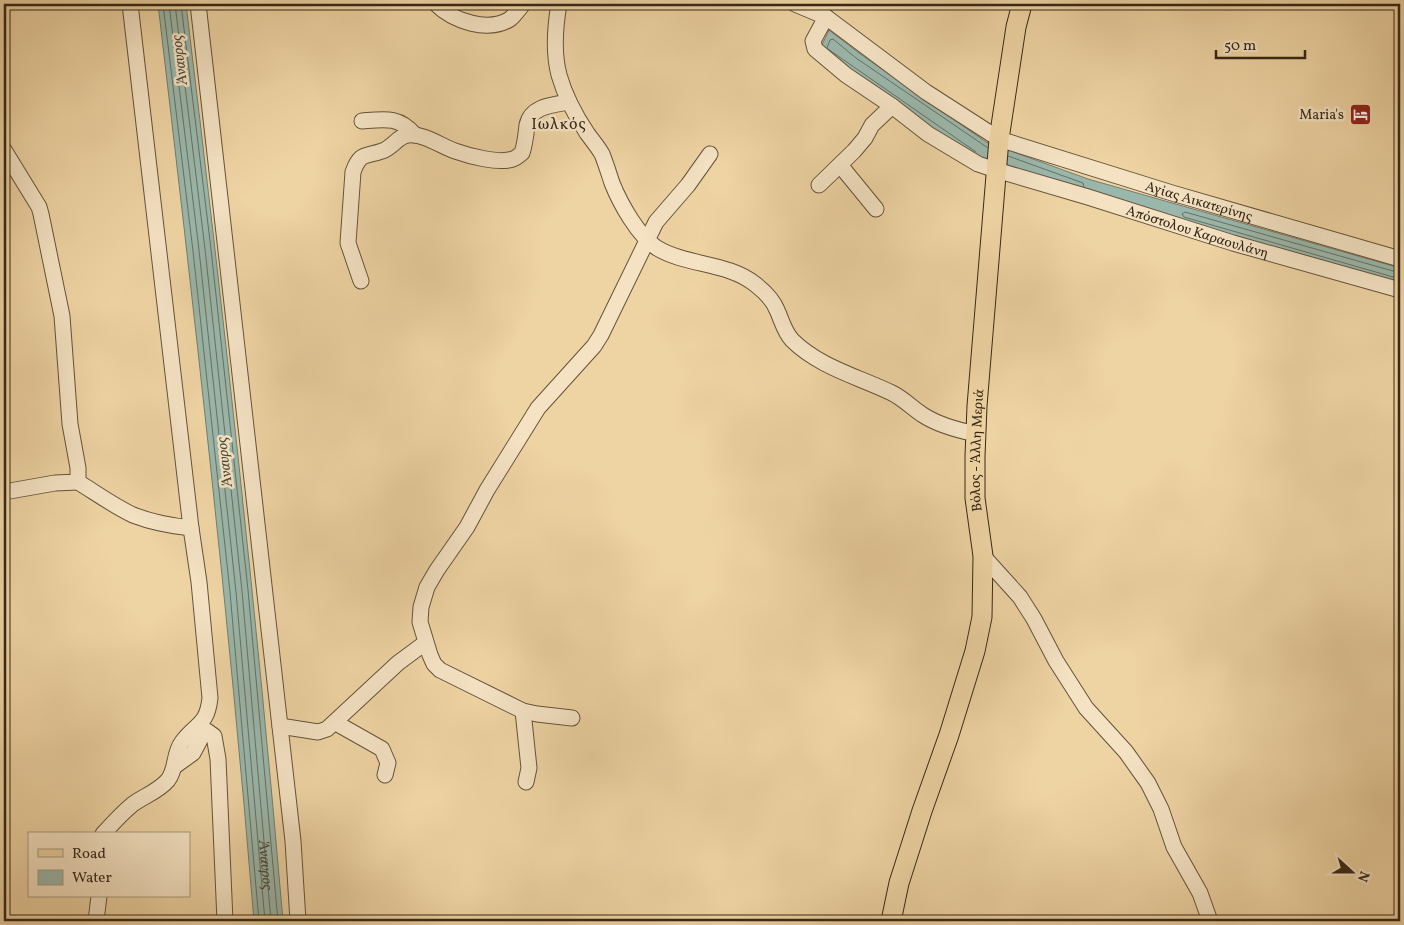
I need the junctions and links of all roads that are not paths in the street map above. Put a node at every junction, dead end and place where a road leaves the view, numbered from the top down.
1 (130, 4) edge
2 (198, 4) edge
3 (436, 4) edge
4 (523, 4) edge
5 (559, 4) edge
6 (795, 4) edge
7 (1013, 4) edge
8 (1022, 4) edge
9 (826, 17) junction
10 (1016, 27) junction
11 (569, 102) junction
12 (892, 106) junction
13 (362, 121) dead end
14 (415, 135) junction
15 (999, 139) junction
16 (4, 150) edge
17 (710, 154) dead end
18 (840, 165) junction
19 (996, 170) junction
20 (819, 185) dead end
21 (876, 209) dead end
22 (646, 240) junction
23 (1400, 259) edge
24 (361, 281) dead end
25 (1400, 290) edge
26 (976, 434) junction
27 (78, 482) junction
28 (4, 492) edge
29 (191, 528) junction
30 (984, 556) junction
31 (426, 643) junction
32 (523, 711) junction
33 (572, 718) dead end
34 (336, 723) junction
35 (280, 726) junction
36 (176, 766) junction
37 (385, 774) dead end
38 (526, 782) dead end
39 (105, 832) edge
40 (99, 898) edge
41 (96, 921) edge
42 (225, 921) edge
43 (298, 921) edge
44 (892, 921) edge
45 (1210, 921) edge

1 - 29 street
2 - 35 street
3 - 4 street
5 - 11 street
6 - 9 street, Αγίας Αικατερίνης
7 - 10 main road, Βόλος - Άλλη Μεριά
8 - 10 main road, Βόλος - Άλλη Μεριά
9 - 12 street, Απόστολου Καραουλάνη
9 - 15 street, Αγίας Αικατερίνης
10 - 15 main road, Βόλος - Άλλη Μεριά
11 - 14 street
11 - 22 street
12 - 18 street
12 - 19 street, Απόστολου Καραουλάνη
13 - 14 street
14 - 24 street
15 - 19 main road, Βόλος - Άλλη Μεριά
15 - 23 street, Αγίας Αικατερίνης
16 - 27 street
17 - 22 street
18 - 20 street
18 - 21 street
19 - 25 street, Απόστολου Καραουλάνη
19 - 26 main road, Βόλος - Άλλη Μεριά
22 - 26 street
22 - 31 street
26 - 30 main road, Βόλος - Άλλη Μεριά
27 - 28 street
27 - 29 street
29 - 36 street
30 - 44 main road, Βόλος - Άλλη Μεριά
30 - 45 street
31 - 32 street
31 - 34 street
32 - 33 street
32 - 38 street
34 - 35 street
34 - 37 street
35 - 43 street
36 - 39 street
36 - 42 street
40 - 41 street

